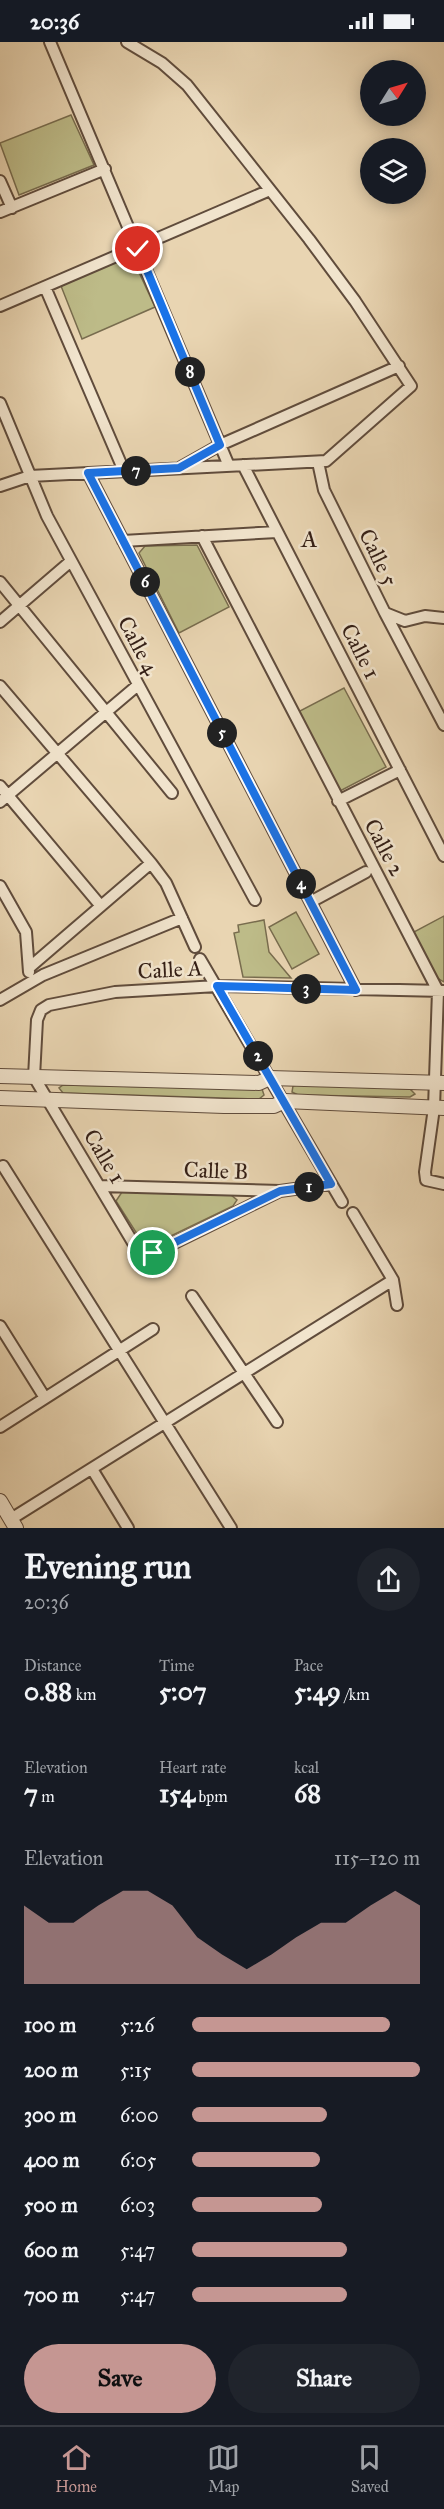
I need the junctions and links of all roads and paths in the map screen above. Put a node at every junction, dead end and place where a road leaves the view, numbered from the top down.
1 (50, 42) edge
2 (127, 42) edge
3 (105, 169) junction
4 (0, 181) edge
5 (270, 190) junction
6 (12, 207) junction
7 (0, 212) edge
8 (138, 249) junction
9 (45, 287) junction
10 (0, 306) edge
11 (399, 366) junction
12 (0, 403) edge
13 (5, 427) edge
14 (220, 445) junction
15 (318, 462) junction
16 (243, 465) junction
17 (229, 466) junction
18 (179, 468) junction
19 (123, 471) junction
20 (88, 473) junction
21 (30, 476) junction
22 (0, 486) edge
23 (277, 532) junction
24 (202, 536) junction
25 (123, 541) junction
26 (71, 561) junction
27 (0, 582) edge
28 (19, 605) junction
29 (385, 613) junction
30 (444, 618) edge
31 (0, 622) edge
32 (138, 685) junction
33 (0, 686) edge
34 (107, 711) junction
35 (444, 725) edge
36 (57, 753) junction
37 (400, 770) junction
38 (0, 786) edge
39 (172, 792) dead end
40 (4, 799) edge
41 (338, 801) junction
42 (444, 856) edge
43 (151, 863) junction
44 (366, 872) dead end
45 (0, 886) edge
46 (316, 899) dead end
47 (255, 900) dead end
48 (100, 905) junction
49 (182, 918) junction
50 (195, 947) dead end
51 (200, 959) dead end
52 (30, 967) junction
53 (29, 982) junction
54 (217, 986) junction
55 (356, 990) junction
56 (441, 991) edge
57 (0, 999) edge
58 (0, 1076) edge
59 (34, 1077) junction
60 (270, 1078) junction
61 (440, 1083) edge
62 (0, 1098) edge
63 (48, 1099) junction
64 (285, 1101) junction
65 (439, 1108) edge
66 (3, 1166) dead end
67 (331, 1184) junction
68 (444, 1184) edge
69 (100, 1186) junction
70 (280, 1191) junction
71 (342, 1202) dead end
72 (352, 1213) dead end
73 (393, 1281) junction
74 (192, 1296) dead end
75 (397, 1305) dead end
76 (0, 1326) edge
77 (153, 1329) dead end
78 (119, 1350) junction
79 (245, 1374) junction
80 (45, 1398) junction
81 (277, 1422) dead end
82 (165, 1424) junction
83 (0, 1427) edge
84 (92, 1468) junction
85 (7, 1515) edge
86 (128, 1528) edge
87 (231, 1528) edge

1 - 3 street
2 - 5 street
3 - 6 street
3 - 8 street
4 - 6 street
5 - 8 street
5 - 11 street
6 - 7 street
8 - 9 street
8 - 14 street
9 - 10 street
9 - 19 street
11 - 14 street
11 - 15 street
12 - 13 street, Calle 4
13 - 21 street, Calle 4
14 - 17 street
14 - 18 street
15 - 16 street
15 - 29 street, Calle 5
16 - 17 street
16 - 23 street, Calle 1
17 - 18 street
18 - 19 street
19 - 20 street
20 - 21 street
20 - 25 street
21 - 22 street
21 - 26 street, Calle 4
23 - 24 street
23 - 37 street, Calle 1
24 - 25 street
24 - 41 street, Calle 2
25 - 55 street
26 - 28 street
26 - 32 street, Calle 4
27 - 28 street
28 - 31 street
28 - 34 street
29 - 30 street, Calle 5
29 - 35 street
32 - 34 street
32 - 47 street, Calle 4
33 - 36 street
34 - 36 street
34 - 39 street
36 - 40 street
36 - 43 street
37 - 41 street
37 - 42 street, Calle 1
38 - 40 street
40 - 48 street
41 - 56 street, Calle 2
43 - 48 street
43 - 49 street
44 - 46 street
45 - 52 street
48 - 52 street
49 - 50 street
49 - 53 street
51 - 54 street
52 - 53 street
53 - 57 street
54 - 55 street, Calle A
54 - 59 street, Calle A
54 - 60 street
55 - 56 street, Calle A
56 - 61 street, Calle 2
58 - 59 street
59 - 60 street
59 - 63 street, Calle 1
60 - 61 street
60 - 64 street
61 - 65 street, Calle 2
62 - 63 street
63 - 64 street
63 - 69 street, Calle 1
64 - 65 street
64 - 67 street
65 - 68 street, Calle 2
66 - 78 street
67 - 70 street, Calle B
67 - 71 street
69 - 70 street, Calle B
69 - 70 street, Calle 1
72 - 73 street
73 - 75 street
73 - 79 street
74 - 79 street
76 - 80 street
77 - 78 street
78 - 80 street
78 - 82 street
79 - 81 street
79 - 82 street
80 - 83 street
82 - 84 street
82 - 87 street
84 - 85 street
84 - 86 street

